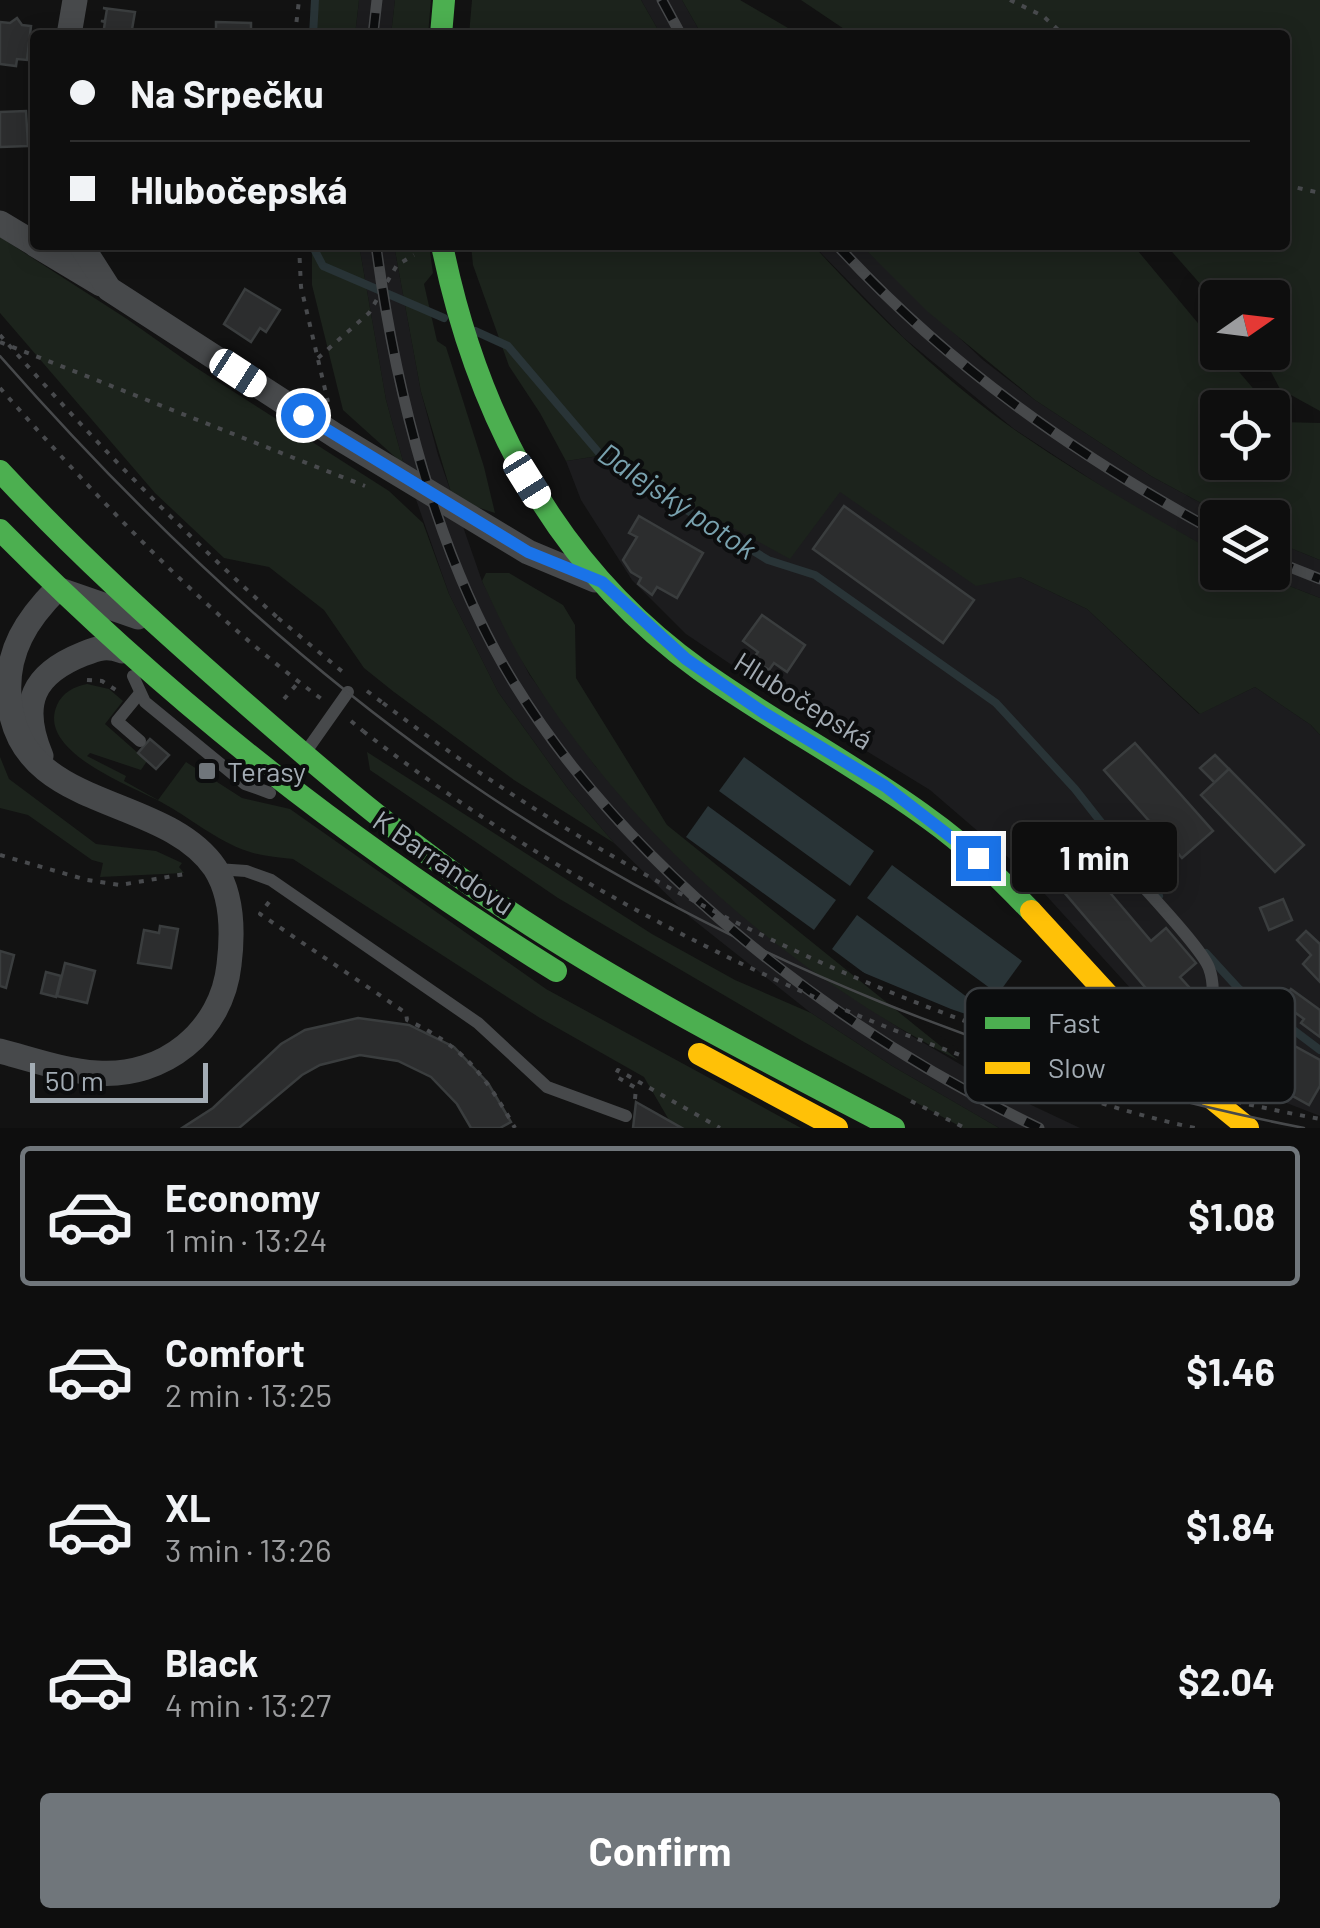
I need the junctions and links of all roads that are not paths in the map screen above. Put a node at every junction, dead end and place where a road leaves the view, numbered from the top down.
1 (75, 0) edge
2 (444, 0) edge
3 (70, 30) edge
4 (441, 30) edge
5 (0, 223) edge
6 (30, 241) edge
7 (44, 250) edge
8 (84, 250) edge
9 (443, 250) edge
10 (109, 290) junction
11 (0, 471) edge
12 (0, 530) edge
13 (0, 544) edge
14 (28, 559) junction
15 (602, 582) junction
16 (57, 589) junction
17 (151, 621) junction
18 (122, 650) junction
19 (354, 689) road end
20 (140, 693) junction
21 (140, 741) dead end
22 (304, 755) junction
23 (60, 779) junction
24 (311, 807) junction
25 (1124, 865) dead end
26 (204, 871) junction
27 (573, 981) dead end
28 (1103, 988) edge
29 (1214, 988) edge
30 (674, 1041) dead end
31 (0, 1050) edge
32 (1217, 1103) edge
33 (626, 1116) dead end
34 (837, 1128) edge
35 (894, 1128) edge
36 (1248, 1128) edge

1 - 3 street
2 - 4 main road
5 - 6 street
7 - 10 street
8 - 10 street
9 - 15 main road, Hlubočepská
10 - 15 street
11 - 17 main road, K Barrandovu
12 - 14 main road, K Barrandovu
13 - 14 street
14 - 16 main road, K Barrandovu
15 - 28 main road, Hlubočepská
16 - 17 street, K Barrandovu
16 - 18 main road, K Barrandovu
16 - 23 street
17 - 22 main road, K Barrandovu
18 - 20 lane
18 - 23 street
18 - 24 main road, K Barrandovu
19 - 22 lane
20 - 21 lane
20 - 24 lane
22 - 35 main road, K Barrandovu
23 - 26 street
24 - 27 main road, K Barrandovu
25 - 29 lane
26 - 31 street
26 - 33 lane
30 - 34 main road
32 - 36 main road, Hlubočepská

